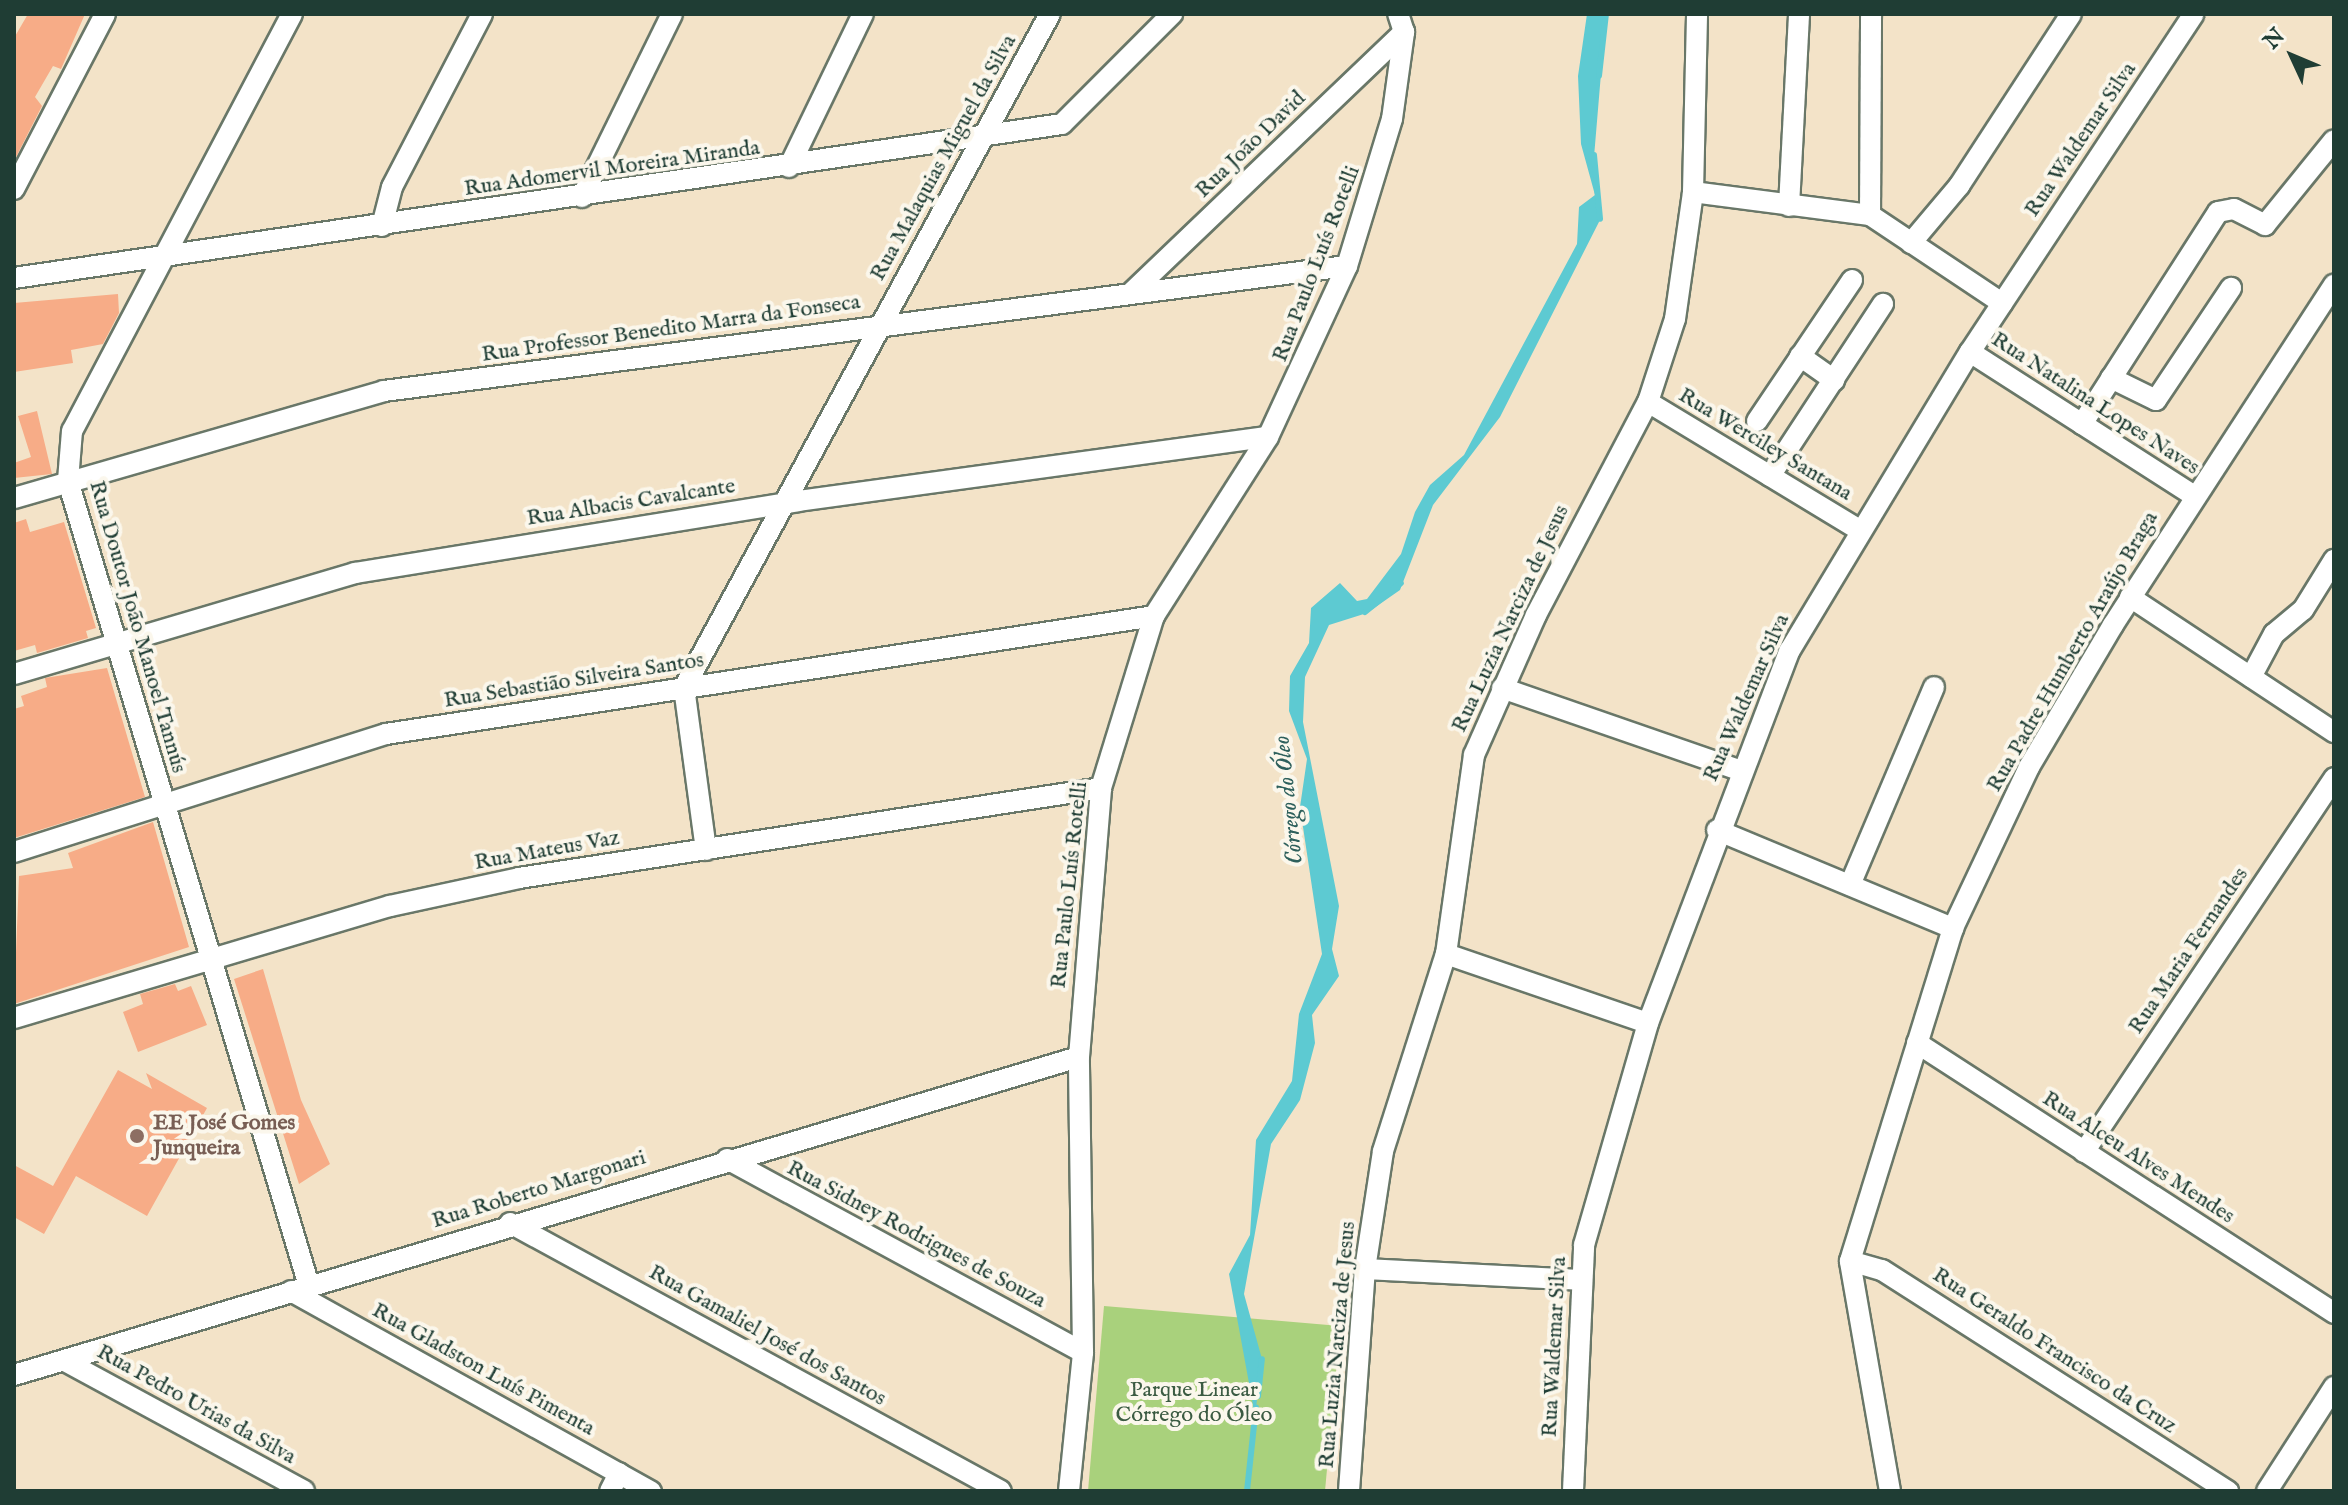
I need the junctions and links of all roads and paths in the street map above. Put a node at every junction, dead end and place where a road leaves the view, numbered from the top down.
1 (105, 14) edge
2 (292, 14) edge
3 (482, 14) edge
4 (672, 14) edge
5 (863, 14) edge
6 (1050, 14) edge
7 (1172, 14) edge
8 (1697, 14) edge
9 (1799, 14) edge
10 (1871, 14) edge
11 (2071, 14) edge
12 (2194, 14) edge
13 (1401, 23) edge
14 (982, 138) junction
15 (2334, 140) edge
16 (789, 167) junction
17 (14, 189) edge
18 (1693, 192) junction
19 (582, 197) junction
20 (1789, 206) junction
21 (1870, 215) junction
22 (382, 226) junction
23 (1911, 243) junction
24 (160, 259) junction
25 (1347, 266) junction
26 (14, 278) edge
27 (1852, 280) dead end
28 (2334, 285) edge
29 (2231, 288) dead end
30 (1131, 293) junction
31 (2002, 303) junction
32 (1883, 304) dead end
33 (881, 325) junction
34 (1970, 352) junction
35 (1800, 356) junction
36 (2111, 378) junction
37 (1834, 380) junction
38 (1648, 402) junction
39 (1757, 421) dead end
40 (2082, 424) junction
41 (1268, 437) junction
42 (1770, 476) junction
43 (68, 481) junction
44 (2194, 496) junction
45 (14, 498) edge
46 (784, 504) junction
47 (1858, 529) junction
48 (2334, 560) edge
49 (2130, 597) junction
50 (1154, 616) junction
51 (115, 642) junction
52 (14, 674) edge
53 (2251, 677) junction
54 (1934, 687) dead end
55 (684, 688) junction
56 (1502, 688) junction
57 (2334, 732) edge
58 (1739, 770) junction
59 (2334, 778) edge
60 (1101, 788) junction
61 (165, 806) junction
62 (1717, 830) junction
63 (706, 850) junction
64 (14, 852) edge
65 (1850, 885) junction
66 (1953, 928) junction
67 (1446, 954) junction
68 (206, 958) junction
69 (14, 1018) edge
70 (1648, 1023) junction
71 (1917, 1043) junction
72 (1079, 1057) junction
73 (2084, 1152) junction
74 (727, 1159) junction
75 (510, 1223) junction
76 (1850, 1261) junction
77 (1365, 1269) junction
78 (1580, 1280) junction
79 (300, 1288) junction
80 (2334, 1313) edge
81 (1083, 1352) junction
82 (65, 1361) junction
83 (14, 1375) edge
84 (2334, 1387) edge
85 (615, 1482) edge
86 (304, 1491) edge
87 (651, 1491) edge
88 (1001, 1491) edge
89 (1069, 1491) edge
90 (1349, 1491) edge
91 (1573, 1491) edge
92 (1890, 1491) edge
93 (2228, 1491) edge
94 (2267, 1491) edge

1 - 17 street
2 - 24 street, Rua Doutor João Manoel Tannús
3 - 22 street
4 - 19 street
5 - 16 street
6 - 14 street, Rua Malaquias Miguel da Silva
7 - 14 street, Rua Adomervil Moreira Miranda
8 - 18 street, Rua Luzia Narciza de Jesus
9 - 20 street
10 - 21 street
11 - 23 street
12 - 31 street, Rua Waldemar Silva
13 - 25 street, Rua Paulo Luís Rotelli
13 - 30 street, Rua João David
14 - 16 street, Rua Adomervil Moreira Miranda
14 - 33 street, Rua Malaquias Miguel da Silva
15 - 36 street
16 - 19 street, Rua Adomervil Moreira Miranda
18 - 20 street
18 - 38 street, Rua Luzia Narciza de Jesus
19 - 22 street, Rua Adomervil Moreira Miranda
20 - 21 street
21 - 23 street
22 - 24 street, Rua Adomervil Moreira Miranda
23 - 31 street
24 - 26 street, Rua Adomervil Moreira Miranda
24 - 43 street, Rua Doutor João Manoel Tannús
25 - 30 street, Rua Professor Benedito Marra da Fonseca
25 - 41 street, Rua Paulo Luís Rotelli
27 - 35 street
28 - 44 street, Rua Padre Humberto Araújo Braga
29 - 36 street
30 - 33 street, Rua Professor Benedito Marra da Fonseca
31 - 34 street, Rua Waldemar Silva
32 - 37 street
33 - 43 street, Rua Professor Benedito Marra da Fonseca
33 - 46 street, Rua Malaquias Miguel da Silva
34 - 40 street, Rua Natalina Lopes Naves
34 - 47 street, Rua Waldemar Silva
35 - 37 street
35 - 39 street
36 - 40 street
37 - 42 street
38 - 42 street, Rua Werciley Santana
38 - 56 street, Rua Luzia Narciza de Jesus
40 - 44 street, Rua Natalina Lopes Naves
41 - 46 street, Rua Albacis Cavalcante
41 - 50 street, Rua Paulo Luís Rotelli
42 - 47 street, Rua Werciley Santana
43 - 45 street, Rua Professor Benedito Marra da Fonseca
43 - 51 street, Rua Doutor João Manoel Tannús
44 - 49 street, Rua Padre Humberto Araújo Braga
46 - 51 street, Rua Albacis Cavalcante
46 - 55 street, Rua Malaquias Miguel da Silva
47 - 58 street, Rua Waldemar Silva
48 - 53 street
49 - 53 street
49 - 66 street, Rua Padre Humberto Araújo Braga
50 - 55 street, Rua Sebastião Silveira Santos
50 - 60 street, Rua Paulo Luís Rotelli
51 - 52 street, Rua Albacis Cavalcante
51 - 61 street, Rua Doutor João Manoel Tannús
53 - 57 street
54 - 65 street
55 - 61 street, Rua Sebastião Silveira Santos
55 - 63 street
56 - 58 street
56 - 67 street, Rua Luzia Narciza de Jesus
58 - 62 street, Rua Waldemar Silva
59 - 73 street, Rua Maria Fernandes
60 - 63 street, Rua Mateus Vaz
60 - 72 street, Rua Paulo Luís Rotelli
61 - 64 street, Rua Sebastião Silveira Santos
61 - 68 street, Rua Doutor João Manoel Tannús
62 - 65 street
62 - 70 street, Rua Waldemar Silva
63 - 68 street, Rua Mateus Vaz
65 - 66 street
66 - 71 street, Rua Padre Humberto Araújo Braga
67 - 70 street
67 - 77 street, Rua Luzia Narciza de Jesus
68 - 69 street, Rua Mateus Vaz
68 - 79 street, Rua Doutor João Manoel Tannús
70 - 78 street, Rua Waldemar Silva
71 - 73 street, Rua Alceu Alves Mendes
71 - 76 street, Rua Padre Humberto Araújo Braga
72 - 74 street, Rua Roberto Margonari
72 - 81 street, Rua Paulo Luís Rotelli
73 - 80 street, Rua Alceu Alves Mendes
74 - 75 street, Rua Roberto Margonari
74 - 81 street, Rua Sidney Rodrigues de Souza
75 - 79 street, Rua Roberto Margonari
75 - 88 street, Rua Gamaliel José dos Santos
76 - 92 street, Rua Padre Humberto Araújo Braga
76 - 93 street, Rua Geraldo Francisco da Cruz
77 - 78 street
77 - 90 street, Rua Luzia Narciza de Jesus
78 - 91 street, Rua Waldemar Silva
79 - 82 street, Rua Roberto Margonari
79 - 85 street, Rua Gladston Luís Pimenta
81 - 89 street, Rua Paulo Luís Rotelli
82 - 83 street, Rua Roberto Margonari
82 - 86 street, Rua Pedro Urias da Silva
84 - 94 street
85 - 87 street, Rua Gladston Luís Pimenta

